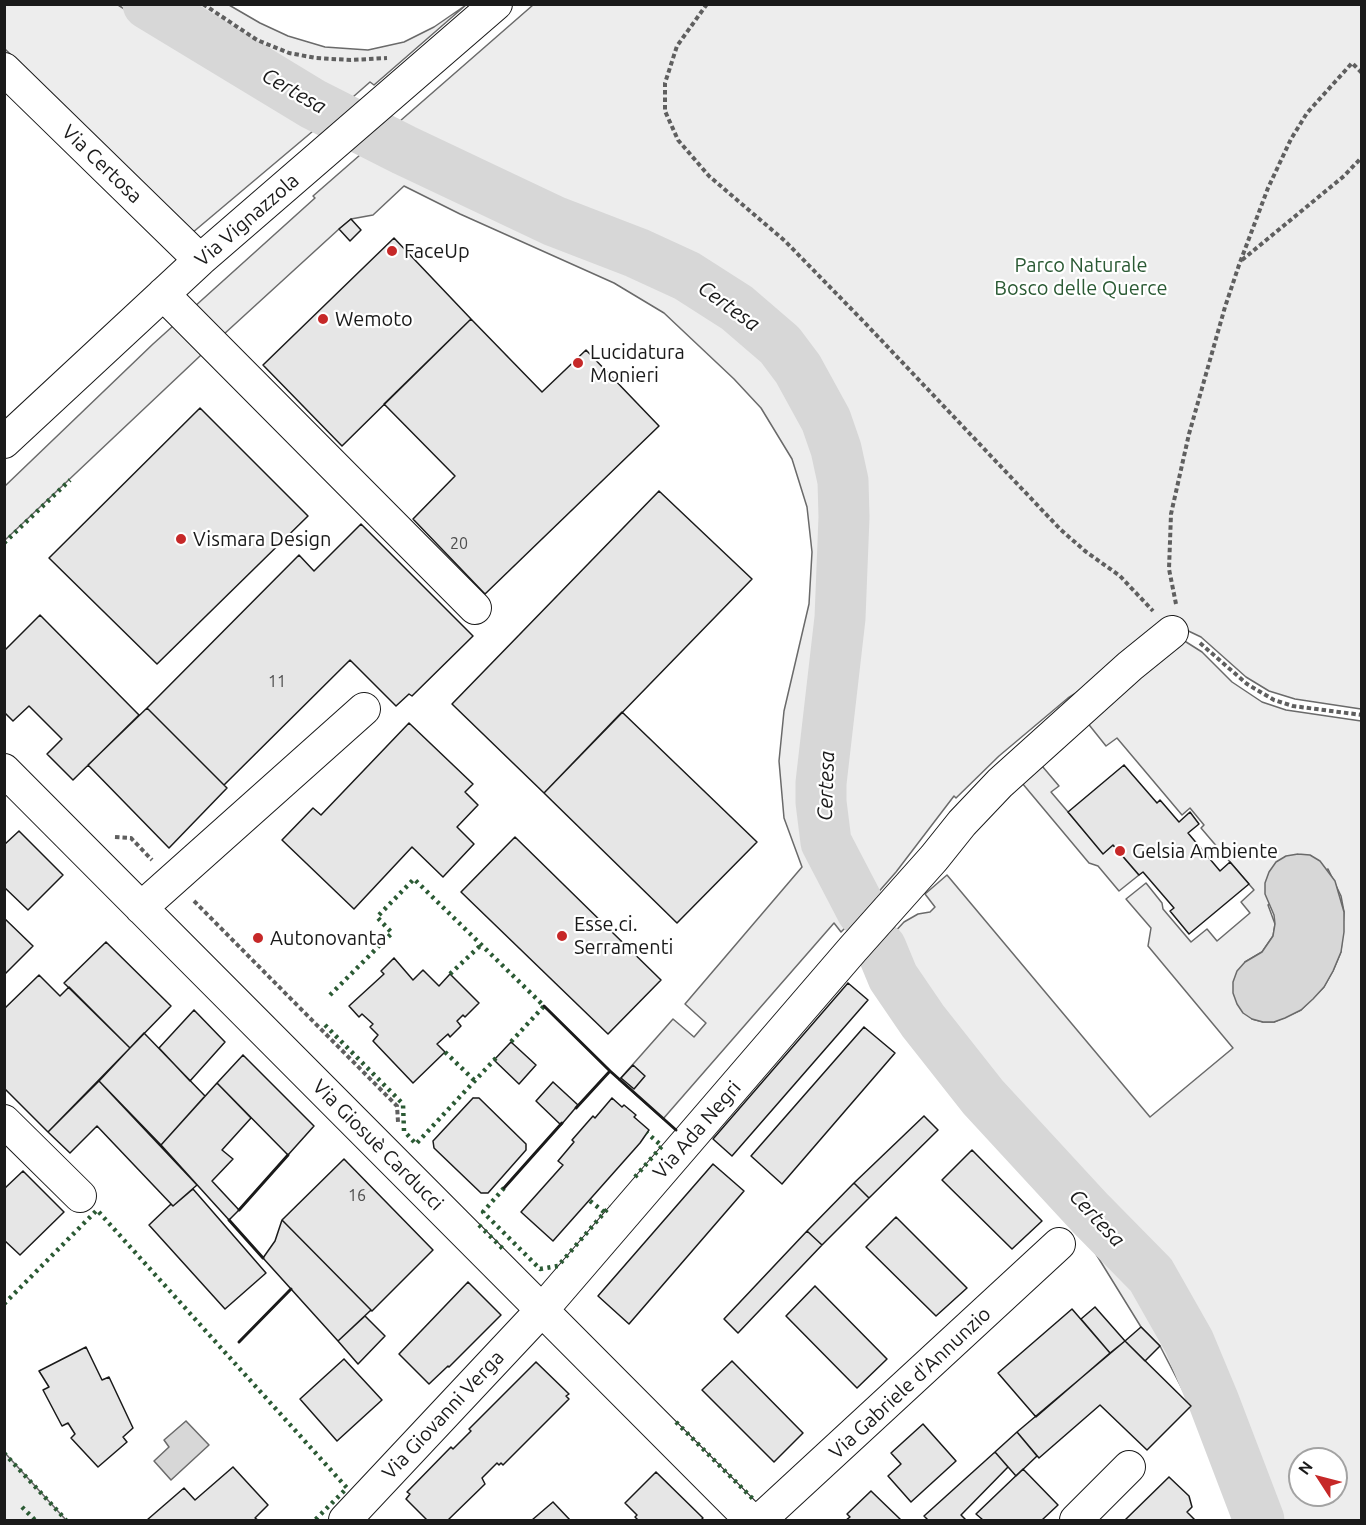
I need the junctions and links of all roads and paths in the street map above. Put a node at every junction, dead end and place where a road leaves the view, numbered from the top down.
1 (203, 4) edge
2 (496, 4) edge
3 (708, 4) edge
4 (433, 59) junction
5 (4, 69) edge
6 (1362, 73) edge
7 (1362, 157) edge
8 (200, 260) junction
9 (1241, 260) junction
10 (163, 294) junction
11 (4, 442) edge
12 (475, 608) dead end
13 (1172, 632) junction
14 (364, 709) dead end
15 (1362, 715) edge
16 (4, 770) edge
17 (141, 908) junction
18 (4, 1120) edge
19 (80, 1196) dead end
20 (1059, 1244) dead end
21 (542, 1310) junction
22 (1129, 1467) dead end
23 (345, 1521) edge
24 (751, 1521) edge
25 (760, 1521) edge
26 (1076, 1521) edge

1 - 4 path
2 - 4 street, Via Vignazzola
3 - 13 path
4 - 8 street, Via Vignazzola
5 - 8 street, Via Certosa
6 - 9 path
7 - 9 path
8 - 10 street, Via Vignazzola
9 - 13 path
10 - 11 street, Via Vignazzola
10 - 12 street
13 - 15 path
13 - 21 street, Via Ada Negri
14 - 17 street
16 - 17 street, Via Giosuè Carducci
17 - 21 street, Via Giosuè Carducci
18 - 19 street
20 - 25 street, Via Gabriele d'Annunzio
21 - 23 street, Via Giovanni Verga
21 - 24 street, Via Giosuè Carducci
22 - 26 street

